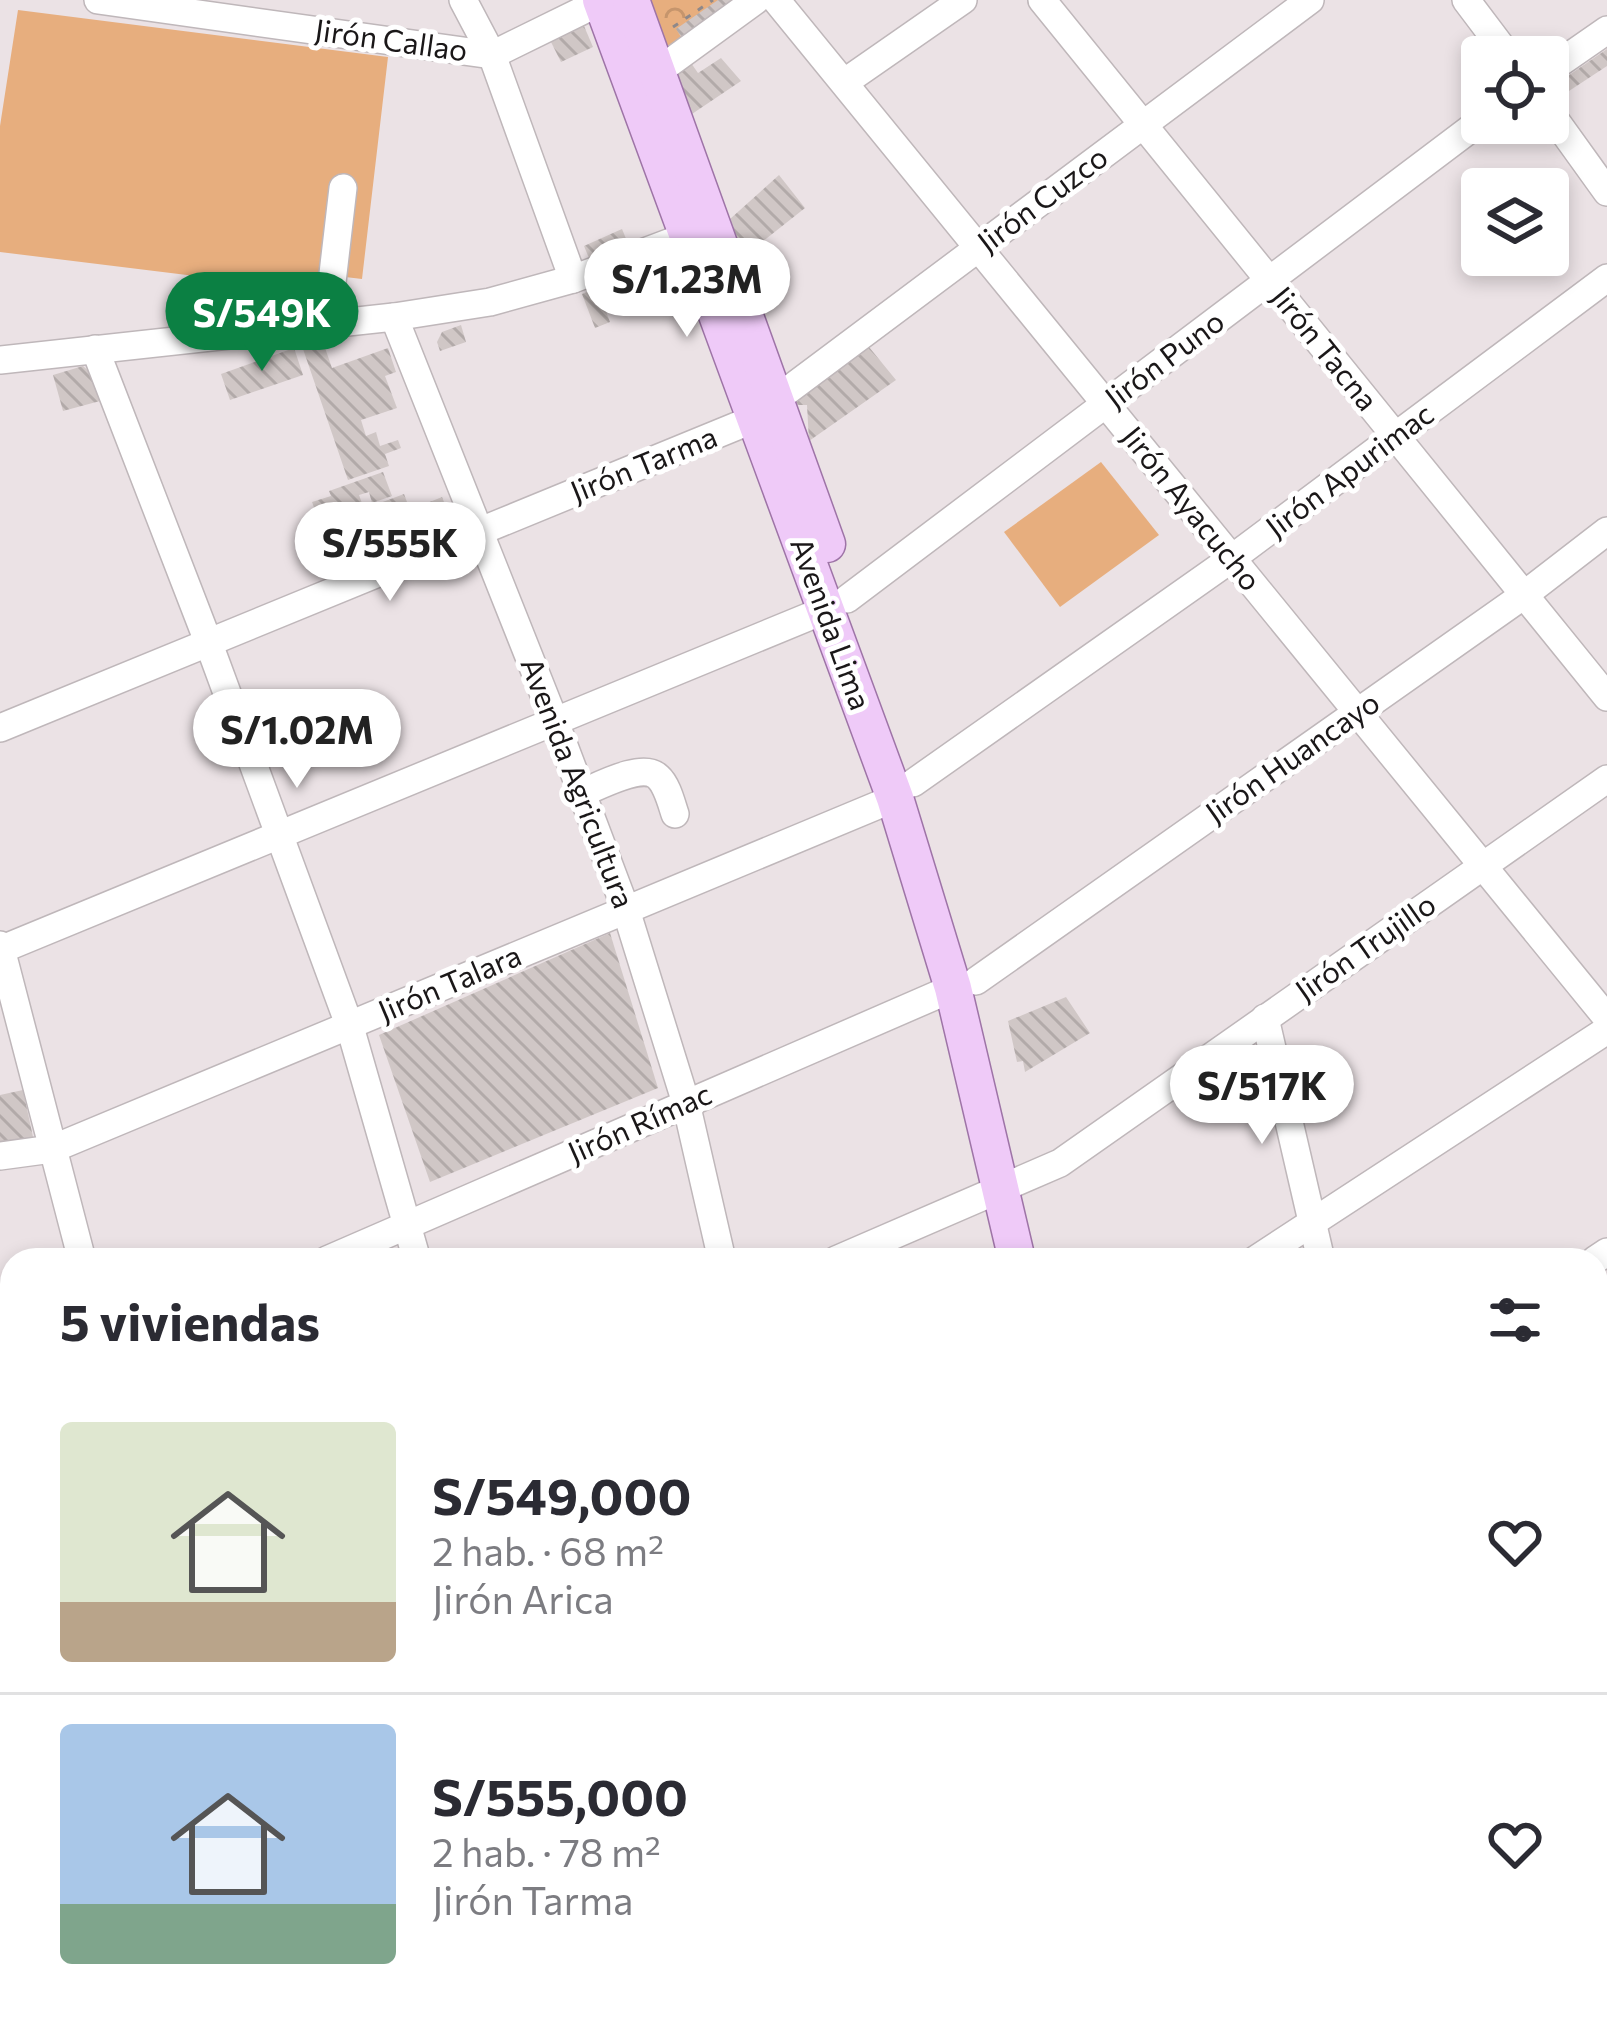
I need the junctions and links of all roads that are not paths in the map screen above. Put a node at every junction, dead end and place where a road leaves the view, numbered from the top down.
1 (98, 0) edge
2 (463, 0) edge
3 (631, 0) edge
4 (756, 0) edge
5 (776, 0) edge
6 (963, 0) edge
7 (1042, 0) edge
8 (1310, 0) edge
9 (1466, 0) edge
10 (1490, 0) edge
11 (602, 1) edge
12 (169, 5) edge
13 (1607, 30) edge
14 (1493, 36) edge
15 (1511, 36) edge
16 (492, 55) junction
17 (1569, 56) edge
18 (657, 72) junction
19 (845, 82) junction
20 (1143, 125) junction
21 (1461, 136) edge
22 (1569, 139) edge
23 (344, 188) dead end
24 (1607, 191) edge
25 (700, 231) junction
26 (979, 247) junction
27 (1607, 278) edge
28 (573, 279) junction
29 (1269, 280) junction
30 (394, 317) junction
31 (327, 325) junction
32 (95, 349) junction
33 (0, 360) edge
34 (1106, 404) junction
35 (765, 410) junction
36 (1396, 437) junction
37 (1607, 531) edge
38 (479, 533) junction
39 (1231, 559) junction
40 (1524, 595) junction
41 (836, 604) junction
42 (209, 644) junction
43 (1607, 697) edge
44 (1357, 713) junction
45 (555, 722) junction
46 (0, 728) edge
47 (1607, 779) edge
48 (904, 790) junction
49 (582, 793) junction
50 (675, 814) dead end
51 (279, 836) junction
52 (1483, 867) junction
53 (626, 910) junction
54 (0, 948) edge
55 (965, 984) junction
56 (1265, 1018) junction
57 (1607, 1018) edge
58 (350, 1027) junction
59 (1607, 1030) edge
60 (686, 1103) junction
61 (52, 1149) junction
62 (0, 1156) edge
63 (1012, 1184) junction
64 (1312, 1223) junction
65 (408, 1225) junction
66 (79, 1248) edge
67 (355, 1248) edge
68 (414, 1248) edge
69 (719, 1248) edge
70 (864, 1248) edge
71 (1016, 1248) edge
72 (1037, 1248) edge
73 (1274, 1248) edge
74 (1318, 1248) edge

1 - 12 street, Jirón Callao
2 - 16 street
3 - 18 main road, Avenida Lima
4 - 18 street
5 - 19 street, Jirón Ayacucho
6 - 19 street
7 - 20 street, Jirón Tacna
8 - 20 street, Jirón Cuzco
9 - 14 street
10 - 15 street
11 - 16 street, Jirón Callao
11 - 25 main road, Avenida Lima
12 - 16 street, Jirón Callao
13 - 17 street
16 - 28 street
18 - 25 main road, Avenida Lima
19 - 26 street, Jirón Ayacucho
20 - 26 street, Jirón Cuzco
20 - 29 street, Jirón Tacna
21 - 29 street, Jirón Puno
22 - 24 street
23 - 31 street
25 - 28 street
25 - 35 main road, Avenida Lima
26 - 34 street, Jirón Ayacucho
26 - 35 street, Jirón Cuzco
27 - 36 street, Jirón Apurimac
28 - 30 street
29 - 34 street, Jirón Puno
29 - 36 street, Jirón Tacna
30 - 31 street
30 - 38 street, Avenida Agricultura
31 - 32 street
32 - 33 street
32 - 42 street
34 - 39 street, Jirón Ayacucho
34 - 41 street, Jirón Puno
35 - 38 street, Jirón Tarma
35 - 41 main road, Avenida Lima
36 - 39 street, Jirón Apurimac
36 - 40 street, Jirón Tacna
37 - 40 street, Jirón Huancayo
38 - 42 street, Jirón Tarma
38 - 45 street, Avenida Agricultura
39 - 44 street, Jirón Ayacucho
39 - 48 street, Jirón Apurimac
40 - 43 street, Jirón Tacna
40 - 44 street, Jirón Huancayo
41 - 45 street, Jirón Puno
41 - 48 main road, Avenida Lima
42 - 46 street, Jirón Tarma
42 - 51 street
44 - 52 street, Jirón Ayacucho
44 - 55 street, Jirón Huancayo
45 - 49 street, Avenida Agricultura
45 - 51 street, Jirón Puno
47 - 52 street, Jirón Trujillo
48 - 53 street, Jirón Talara
48 - 55 main road, Avenida Lima
49 - 50 street
49 - 53 street, Avenida Agricultura
51 - 54 street, Jirón Puno
51 - 58 street
52 - 56 street, Jirón Trujillo
52 - 57 street, Jirón Ayacucho
53 - 58 street, Jirón Talara
53 - 60 street, Avenida Agricultura
54 - 61 street
55 - 60 street, Jirón Rímac
55 - 63 main road, Avenida Lima
56 - 63 street, Jirón Trujillo
56 - 64 street
58 - 61 street, Jirón Talara
58 - 65 street
59 - 64 street
60 - 65 street, Jirón Rímac
60 - 69 street, Avenida Agricultura
61 - 62 street, Jirón Talara
61 - 66 street
63 - 70 street, Jirón Trujillo
63 - 71 main road, Avenida Lima
63 - 72 main road, Avenida Lima
64 - 73 street
64 - 74 street
65 - 67 street, Jirón Rímac
65 - 68 street

